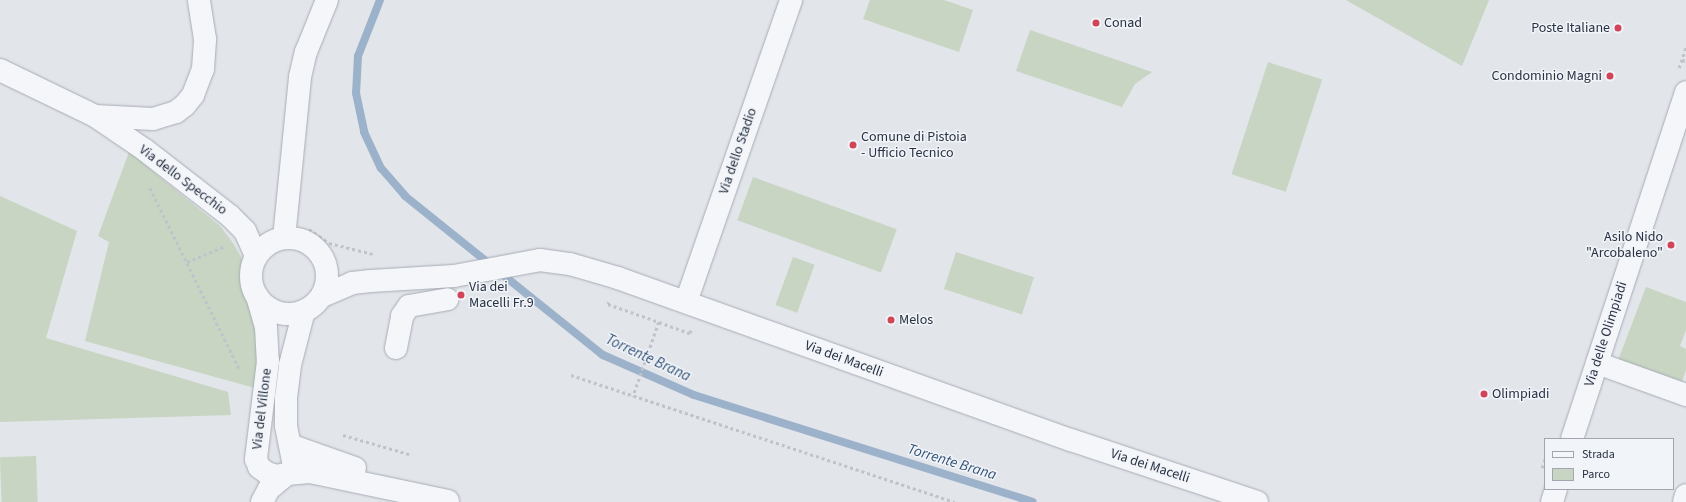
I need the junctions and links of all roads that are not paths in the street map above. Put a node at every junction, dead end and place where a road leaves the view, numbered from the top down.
1 (199, 0) edge
2 (327, 0) edge
3 (791, 0) edge
4 (0, 70) edge
5 (1686, 92) edge
6 (95, 116) junction
7 (284, 238) junction
8 (256, 256) junction
9 (257, 296) junction
10 (322, 296) junction
11 (447, 299) dead end
12 (686, 302) junction
13 (304, 311) junction
14 (396, 348) dead end
15 (1597, 363) junction
16 (1686, 395) edge
17 (1572, 438) edge
18 (290, 445) junction
19 (257, 463) junction
20 (287, 474) junction
21 (1556, 490) edge
22 (1686, 495) edge
23 (251, 502) edge
24 (262, 502) edge
25 (449, 502) edge
26 (1257, 502) edge
27 (1552, 502) edge
28 (1684, 502) edge

1 - 6 street, Via dello Specchio
2 - 7 street
3 - 12 street, Via dello Stadio
4 - 6 street, Via dello Specchio
5 - 15 street, Via delle Olimpiadi
6 - 8 street, Via dello Specchio
7 - 8 street
7 - 10 street
8 - 9 street
9 - 13 street
9 - 19 street, Via del Villone
10 - 12 street, Via dei Macelli
10 - 13 street
11 - 14 street
12 - 26 street, Via dei Macelli
13 - 18 street, Via del Villone
15 - 16 street
15 - 17 street, Via delle Olimpiadi
18 - 20 street, Via del Villone
18 - 25 street
19 - 20 street, Via del Villone
19 - 23 street
20 - 24 street
20 - 25 street
21 - 27 street
22 - 28 street

